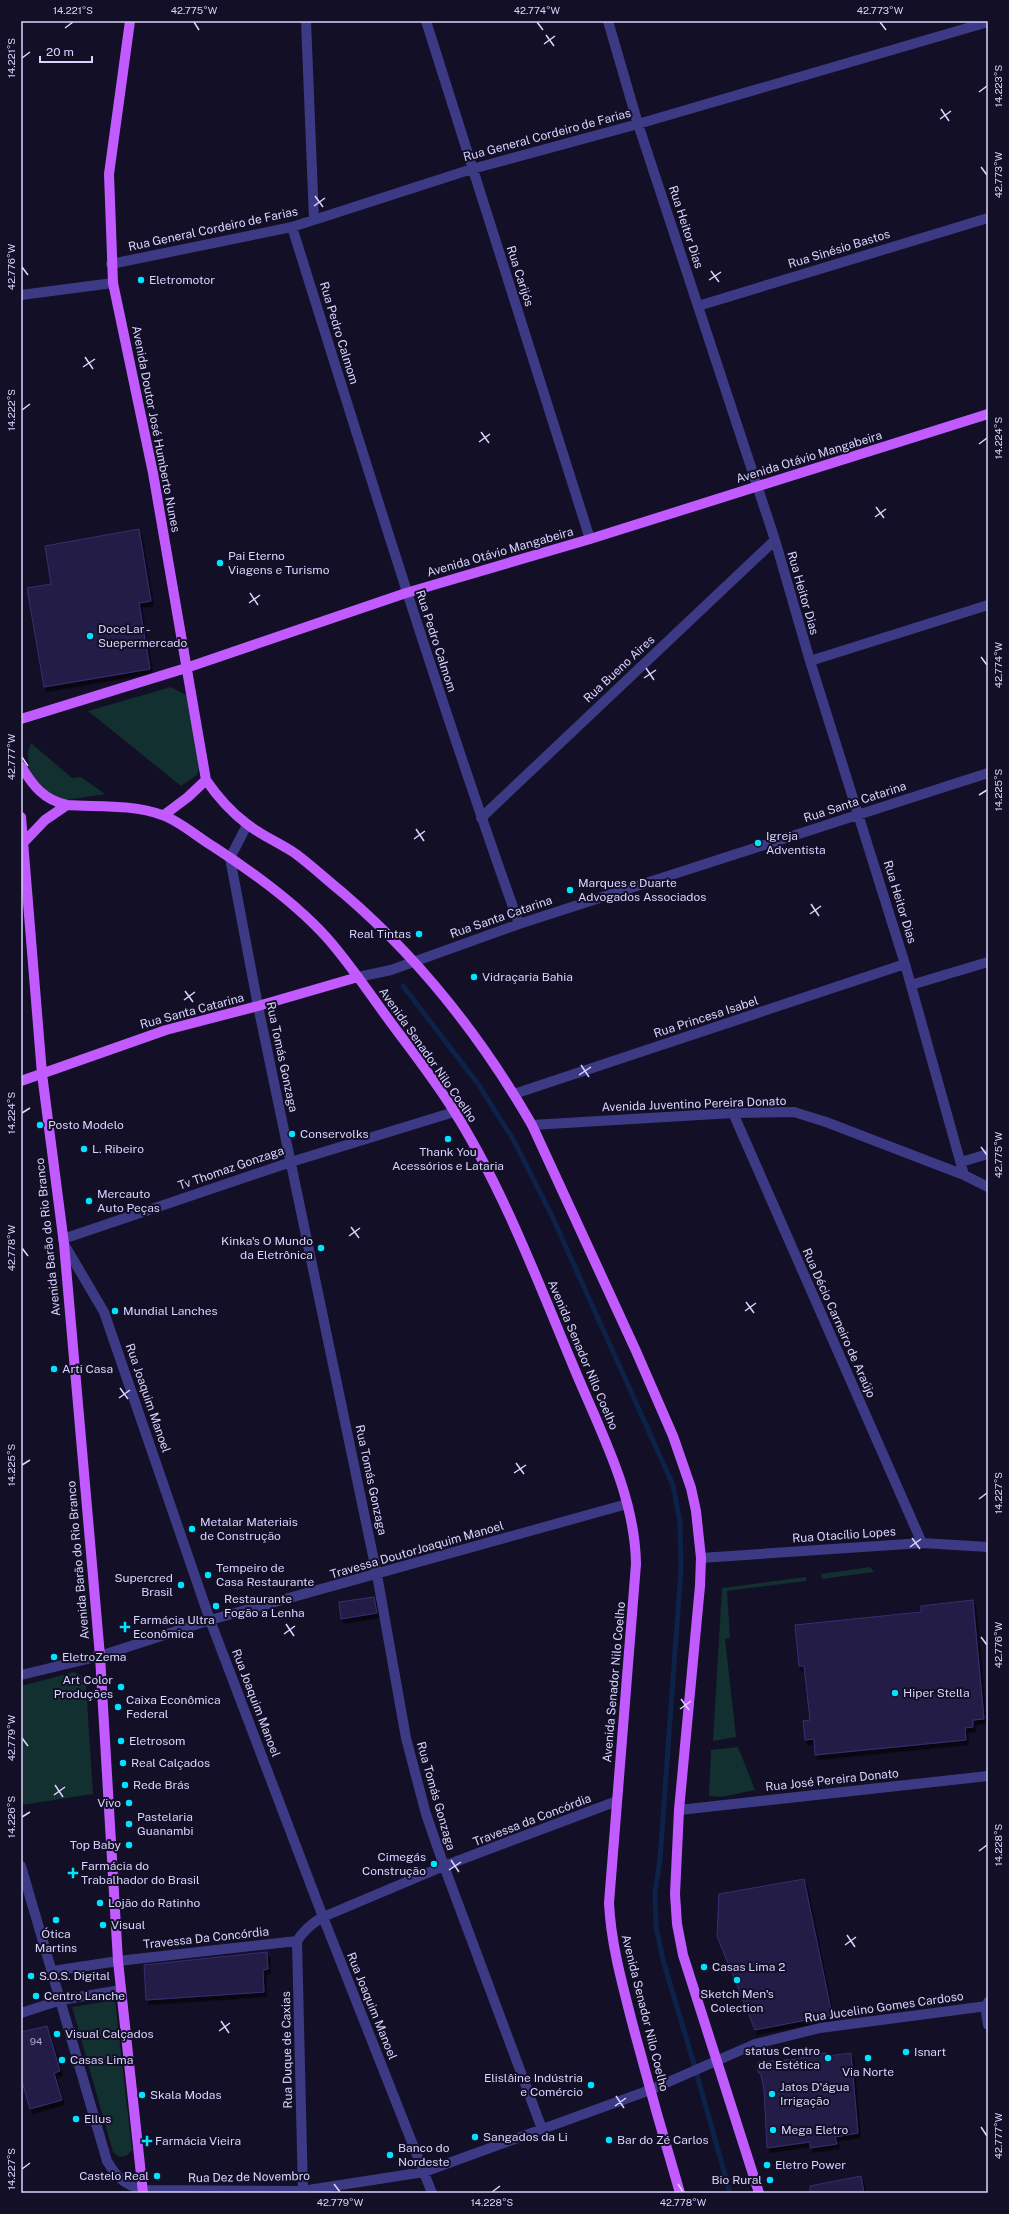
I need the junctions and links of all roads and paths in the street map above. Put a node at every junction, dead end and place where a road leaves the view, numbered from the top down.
1 (130, 21) edge
2 (306, 21) edge
3 (426, 21) edge
4 (608, 21) edge
5 (988, 22) edge
6 (638, 124) junction
7 (472, 169) junction
8 (988, 218) edge
9 (314, 219) junction
10 (292, 227) junction
11 (111, 264) junction
12 (113, 283) junction
13 (21, 295) edge
14 (698, 306) junction
15 (988, 414) edge
16 (757, 487) junction
17 (590, 539) junction
18 (775, 540) junction
19 (406, 593) junction
20 (988, 605) edge
21 (810, 661) junction
22 (186, 668) junction
23 (21, 719) edge
24 (21, 766) edge
25 (988, 774) edge
26 (206, 780) junction
27 (67, 805) junction
28 (858, 814) junction
29 (164, 815) junction
30 (21, 817) edge
31 (481, 818) junction
32 (247, 825) junction
33 (24, 842) junction
34 (230, 858) junction
35 (519, 924) junction
36 (414, 960) junction
37 (988, 962) edge
38 (906, 964) junction
39 (358, 977) junction
40 (911, 985) junction
41 (258, 1006) junction
42 (42, 1074) junction
43 (21, 1081) edge
44 (514, 1094) junction
45 (454, 1112) junction
46 (732, 1113) junction
47 (532, 1125) junction
48 (988, 1154) edge
49 (291, 1162) junction
50 (961, 1162) junction
51 (964, 1175) junction
52 (988, 1187) edge
53 (64, 1242) junction
54 (627, 1504) junction
55 (922, 1543) junction
56 (988, 1547) edge
57 (701, 1558) junction
58 (377, 1575) junction
59 (210, 1620) junction
60 (100, 1656) junction
61 (21, 1675) edge
62 (988, 1776) edge
63 (617, 1801) junction
64 (679, 1810) junction
65 (21, 1866) edge
66 (444, 1866) junction
67 (323, 1917) junction
68 (298, 1941) junction
69 (118, 1962) junction
70 (53, 1971) junction
71 (121, 1990) junction
72 (61, 2000) junction
73 (988, 2004) edge
74 (21, 2012) edge
75 (988, 2025) edge
76 (718, 2061) junction
77 (650, 2090) junction
78 (542, 2129) junction
79 (424, 2172) junction
80 (143, 2192) edge
81 (302, 2192) edge
82 (432, 2193) edge
83 (680, 2193) edge
84 (758, 2193) edge

1 - 11 main road, Avenida Doutor José Humberto Nunes
2 - 9 street
3 - 7 street, Rua Carijós
4 - 6 street, Rua Heitor Dias
5 - 6 street, Rua General Cordeiro de Farias
6 - 7 street, Rua General Cordeiro de Farias
6 - 14 street, Rua Heitor Dias
7 - 9 street, Rua General Cordeiro de Farias
7 - 17 street, Rua Carijós
8 - 14 street, Rua Sinésio Bastos
9 - 10 street, Rua General Cordeiro de Farias
10 - 11 street, Rua General Cordeiro de Farias
10 - 19 street, Rua Pedro Calmom
11 - 12 main road, Avenida Doutor José Humberto Nunes
12 - 13 street
12 - 22 main road, Avenida Doutor José Humberto Nunes
14 - 16 street, Rua Heitor Dias
15 - 16 main road, Avenida Otávio Mangabeira
16 - 17 main road, Avenida Otávio Mangabeira
16 - 18 street, Rua Heitor Dias
17 - 19 main road, Avenida Otávio Mangabeira
18 - 21 street, Rua Heitor Dias
18 - 31 street, Rua Bueno Aires
19 - 22 main road, Avenida Otávio Mangabeira
19 - 31 street, Rua Pedro Calmom
20 - 21 street
21 - 28 street, Rua Heitor Dias
22 - 23 main road, Avenida Otávio Mangabeira
22 - 26 main road, Avenida Doutor José Humberto Nunes
24 - 27 main road, Avenida Senador Nilo Coelho
25 - 28 street, Rua Santa Catarina
26 - 29 main road
26 - 32 main road, Avenida Doutor José Humberto Nunes
27 - 29 main road, Avenida Senador Nilo Coelho
27 - 33 main road
28 - 35 street, Rua Santa Catarina
28 - 38 street, Rua Heitor Dias
29 - 34 main road, Avenida Senador Nilo Coelho
30 - 33 main road, Avenida Barão do Rio Branco
31 - 35 street, Rua Pedro Calmom
32 - 34 street
32 - 36 main road
33 - 42 main road, Avenida Barão do Rio Branco
34 - 39 main road, Avenida Senador Nilo Coelho
34 - 41 street, Rua Tomás Gonzaga
35 - 36 street, Rua Santa Catarina
36 - 39 street, Rua Santa Catarina
36 - 44 main road
37 - 40 street
38 - 40 street, Rua Heitor Dias
38 - 44 street, Rua Princesa Isabel
39 - 41 main road, Rua Santa Catarina
39 - 45 main road, Avenida Senador Nilo Coelho
40 - 50 street, Rua Heitor Dias
41 - 42 main road, Rua Santa Catarina
41 - 49 street, Rua Tomás Gonzaga
42 - 43 main road, Rua Santa Catarina
42 - 53 main road, Avenida Barão do Rio Branco
44 - 47 main road
45 - 49 street, Tv Thomaz Gonzaga
45 - 54 main road, Avenida Senador Nilo Coelho
46 - 47 street, Avenida Juventino Pereira Donato
46 - 51 street, Avenida Juventino Pereira Donato
46 - 55 street, Rua Décio Carneiro de Araújo
47 - 57 main road
48 - 50 street
49 - 53 street, Tv Thomaz Gonzaga
49 - 58 street, Rua Tomás Gonzaga
50 - 51 street, Rua Heitor Dias
51 - 52 street, Avenida Juventino Pereira Donato
53 - 59 street, Rua Joaquim Manoel
53 - 60 main road, Avenida Barão do Rio Branco
54 - 58 street, Travessa DoutorJoaquim Manoel
54 - 63 main road, Avenida Senador Nilo Coelho
55 - 56 street, Rua Otacílio Lopes
55 - 57 street, Rua Otacílio Lopes
57 - 64 main road
58 - 59 street, Travessa DoutorJoaquim Manoel
58 - 66 street, Rua Tomás Gonzaga
59 - 60 street, Travessa DoutorJoaquim Manoel
59 - 67 street, Rua Joaquim Manoel
60 - 61 street, Travessa DoutorJoaquim Manoel
60 - 69 main road, Avenida Barão do Rio Branco
62 - 64 street, Rua José Pereira Donato
63 - 66 street, Travessa da Concórdia
63 - 77 main road, Avenida Senador Nilo Coelho
64 - 76 main road
65 - 70 street, Rua Dez de Novembro
66 - 67 street, Travessa da Concórdia
66 - 78 street, Rua Tomás Gonzaga
67 - 68 street
67 - 79 street, Rua Joaquim Manoel
68 - 69 street, Travessa Da Concórdia
68 - 81 street, Rua Duque de Caxias
69 - 70 street, Travessa Da Concórdia
69 - 71 main road, Avenida Barão do Rio Branco
70 - 72 street, Rua Dez de Novembro
71 - 72 street
71 - 80 main road, Avenida Barão do Rio Branco
72 - 74 street
72 - 80 street, Rua Dez de Novembro
73 - 75 street
73 - 76 street, Rua Jucelino Gomes Cardoso
76 - 77 street, Rua Dez de Novembro
76 - 84 main road
77 - 78 street, Rua Dez de Novembro
77 - 83 main road, Avenida Senador Nilo Coelho
78 - 79 street, Rua Dez de Novembro
79 - 81 street, Rua Dez de Novembro
79 - 82 street, Rua Joaquim Manoel
80 - 81 street, Rua Dez de Novembro

